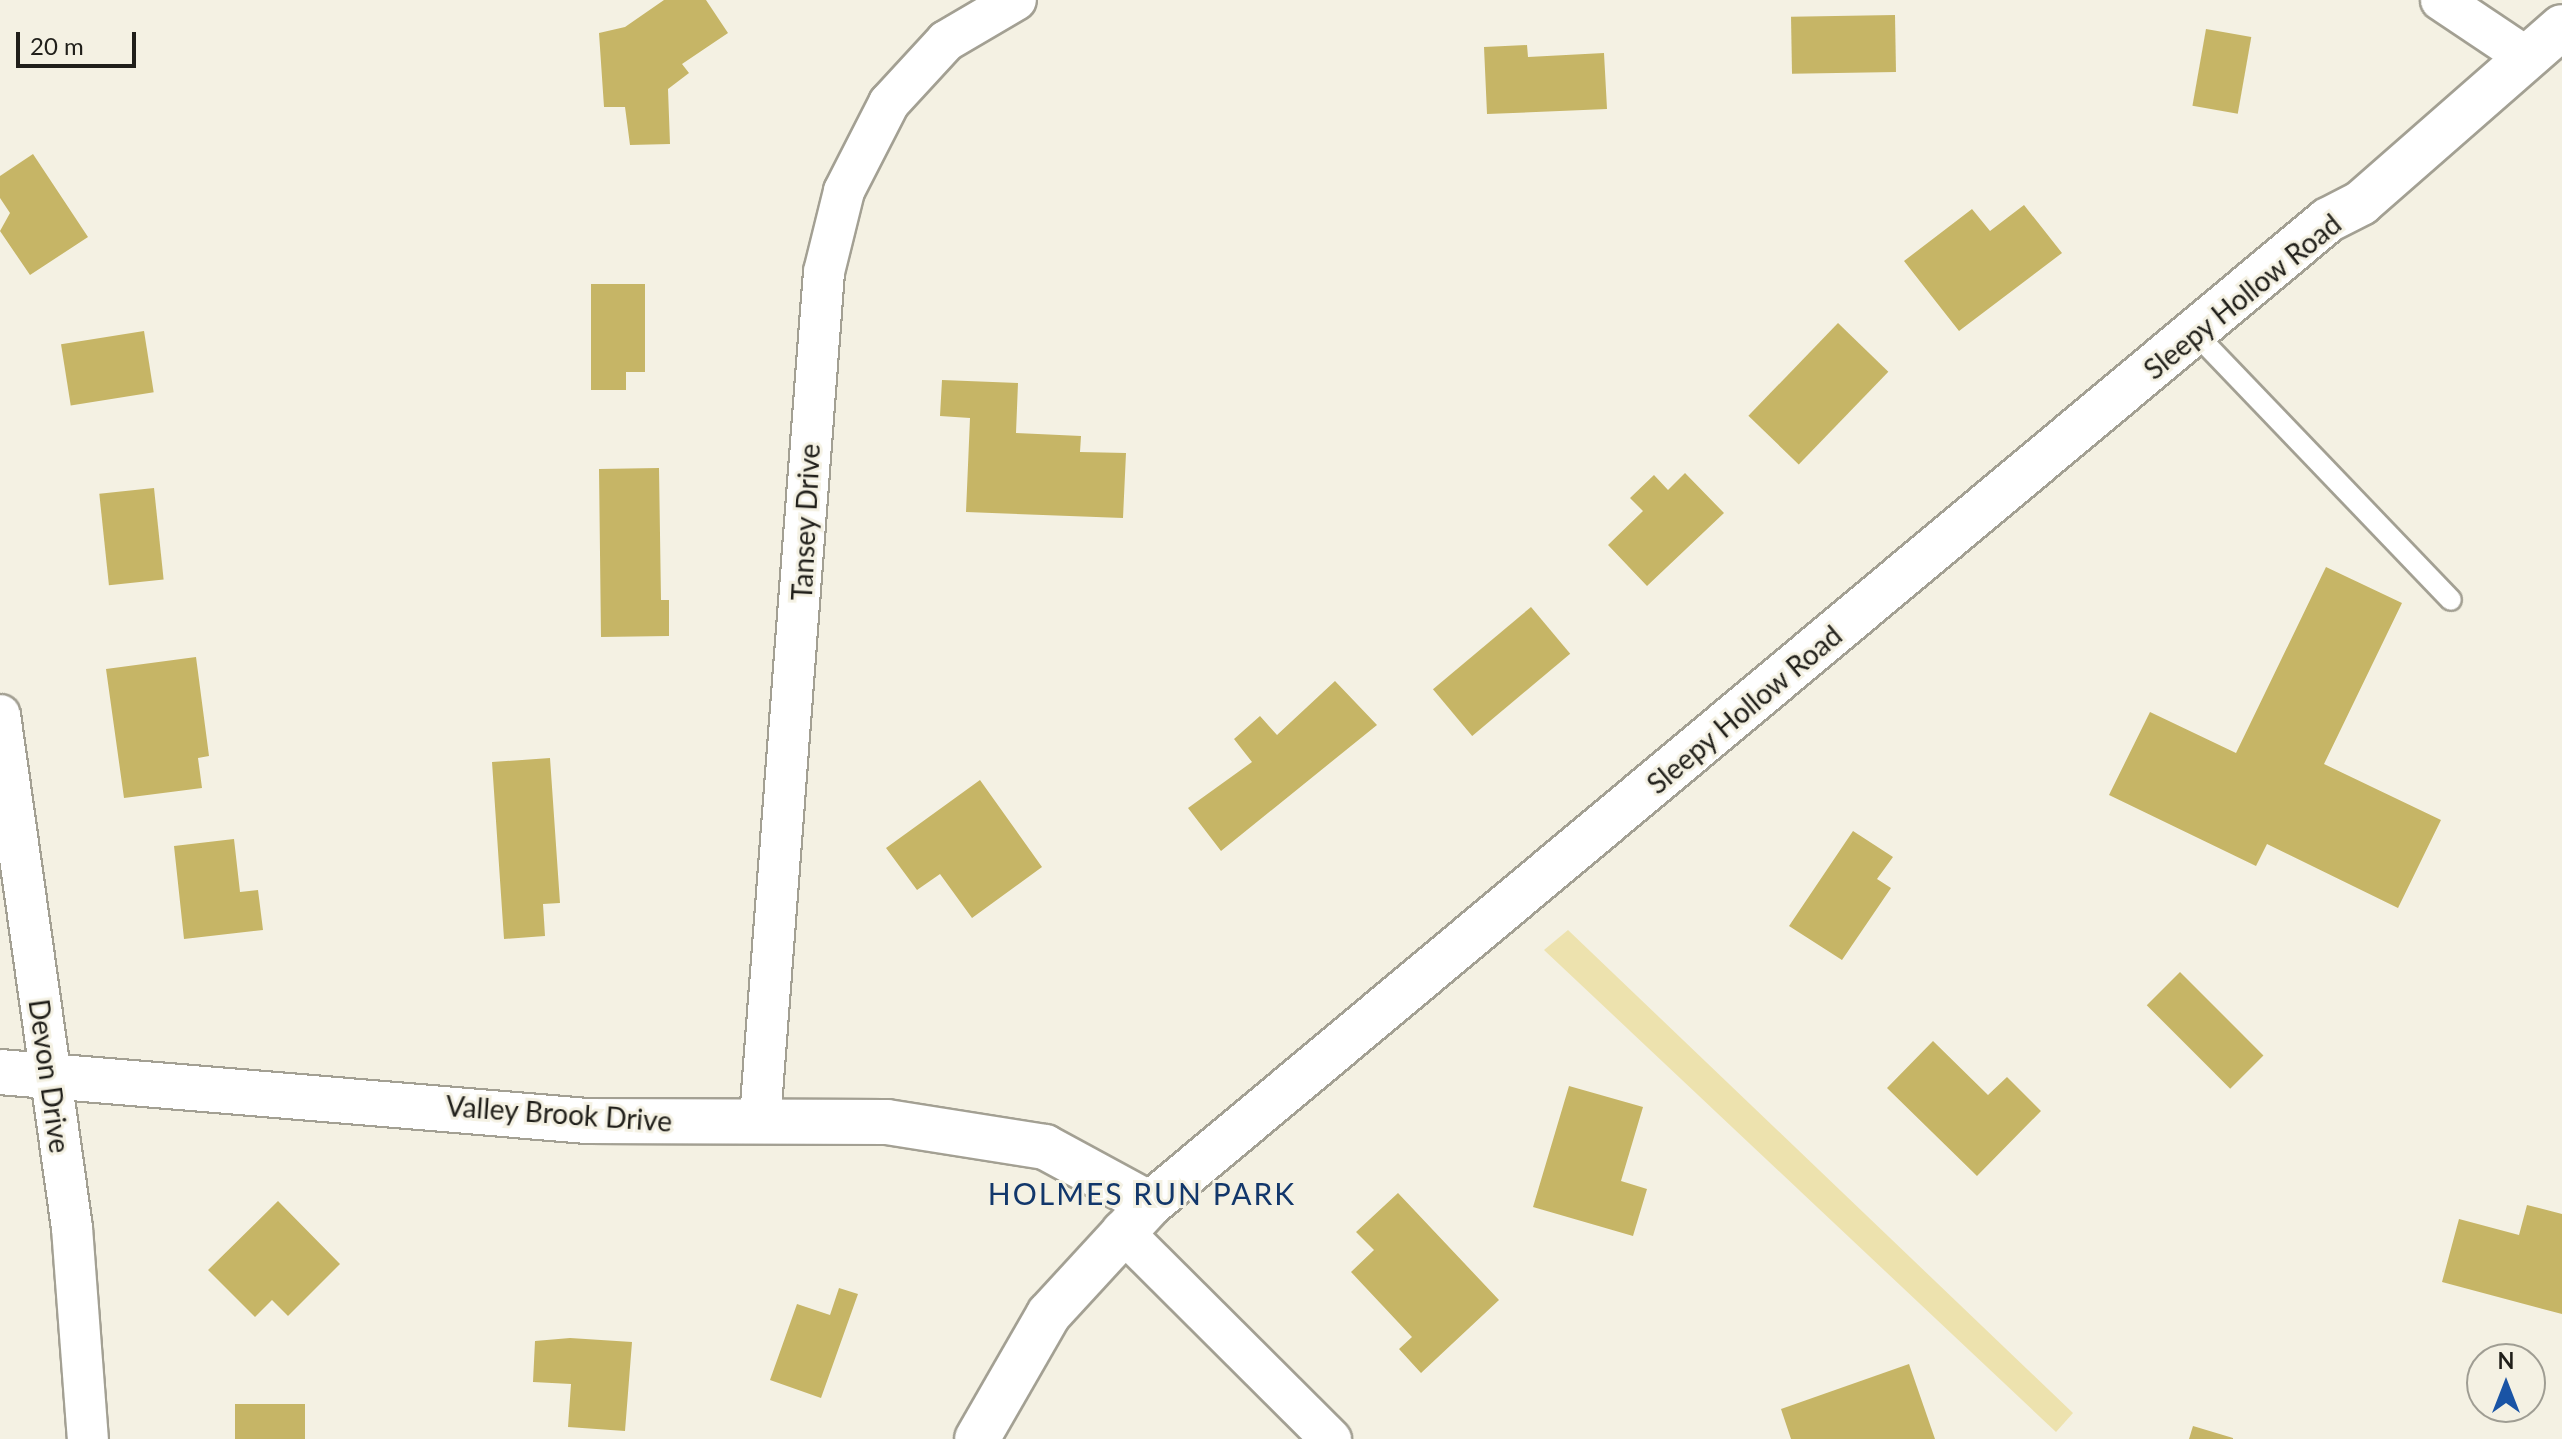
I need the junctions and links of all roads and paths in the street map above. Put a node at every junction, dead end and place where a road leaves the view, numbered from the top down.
1 (1016, 0) edge
2 (2441, 0) edge
3 (2562, 27) edge
4 (2526, 57) junction
5 (2194, 332) junction
6 (2451, 600) dead end
7 (0, 715) edge
8 (0, 1072) edge
9 (50, 1073) junction
10 (760, 1119) junction
11 (1136, 1218) junction
12 (88, 1439) edge
13 (977, 1439) edge
14 (1331, 1439) edge

1 - 10 street, Tansey Drive
2 - 4 street
3 - 4 main road, Sleepy Hollow Road
4 - 5 main road, Sleepy Hollow Road
5 - 6 lane
5 - 11 main road, Sleepy Hollow Road
7 - 9 street, Devon Drive
8 - 9 main road, Valley Brook Drive
9 - 10 main road, Valley Brook Drive
9 - 12 street, Devon Drive
10 - 11 main road, Valley Brook Drive
11 - 13 main road, Sleepy Hollow Road
11 - 14 street, Valley Brook Drive

